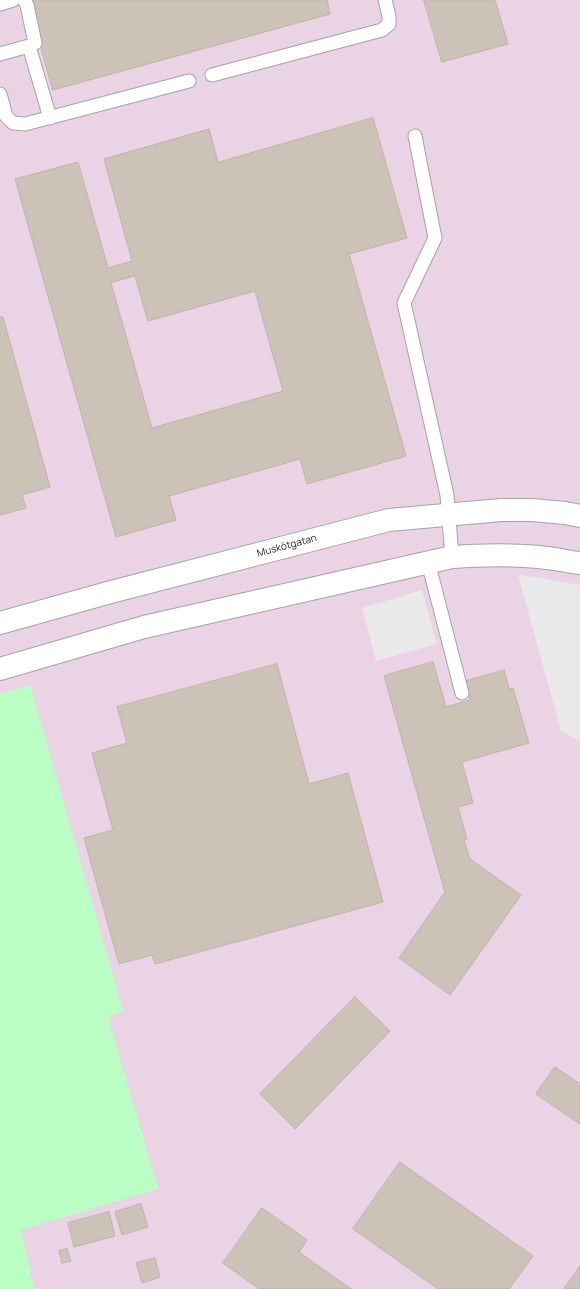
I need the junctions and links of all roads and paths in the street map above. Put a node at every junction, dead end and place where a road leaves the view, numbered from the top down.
1 (13, 0) edge
2 (24, 0) edge
3 (385, 0) edge
4 (0, 4) edge
5 (29, 46) junction
6 (0, 54) edge
7 (212, 75) dead end
8 (189, 81) dead end
9 (0, 94) edge
10 (50, 118) junction
11 (414, 136) dead end
12 (448, 514) junction
13 (580, 516) edge
14 (452, 557) junction
15 (428, 562) junction
16 (580, 563) edge
17 (0, 623) edge
18 (0, 669) edge
19 (462, 693) dead end

1 - 4 lane
2 - 5 lane
3 - 7 lane
5 - 6 lane
5 - 10 lane
8 - 10 lane
9 - 10 lane
11 - 12 lane
12 - 13 street, Muskötgatan
12 - 14 lane
12 - 17 street, Muskötgatan
14 - 15 street
14 - 16 street
15 - 18 street
15 - 19 lane

